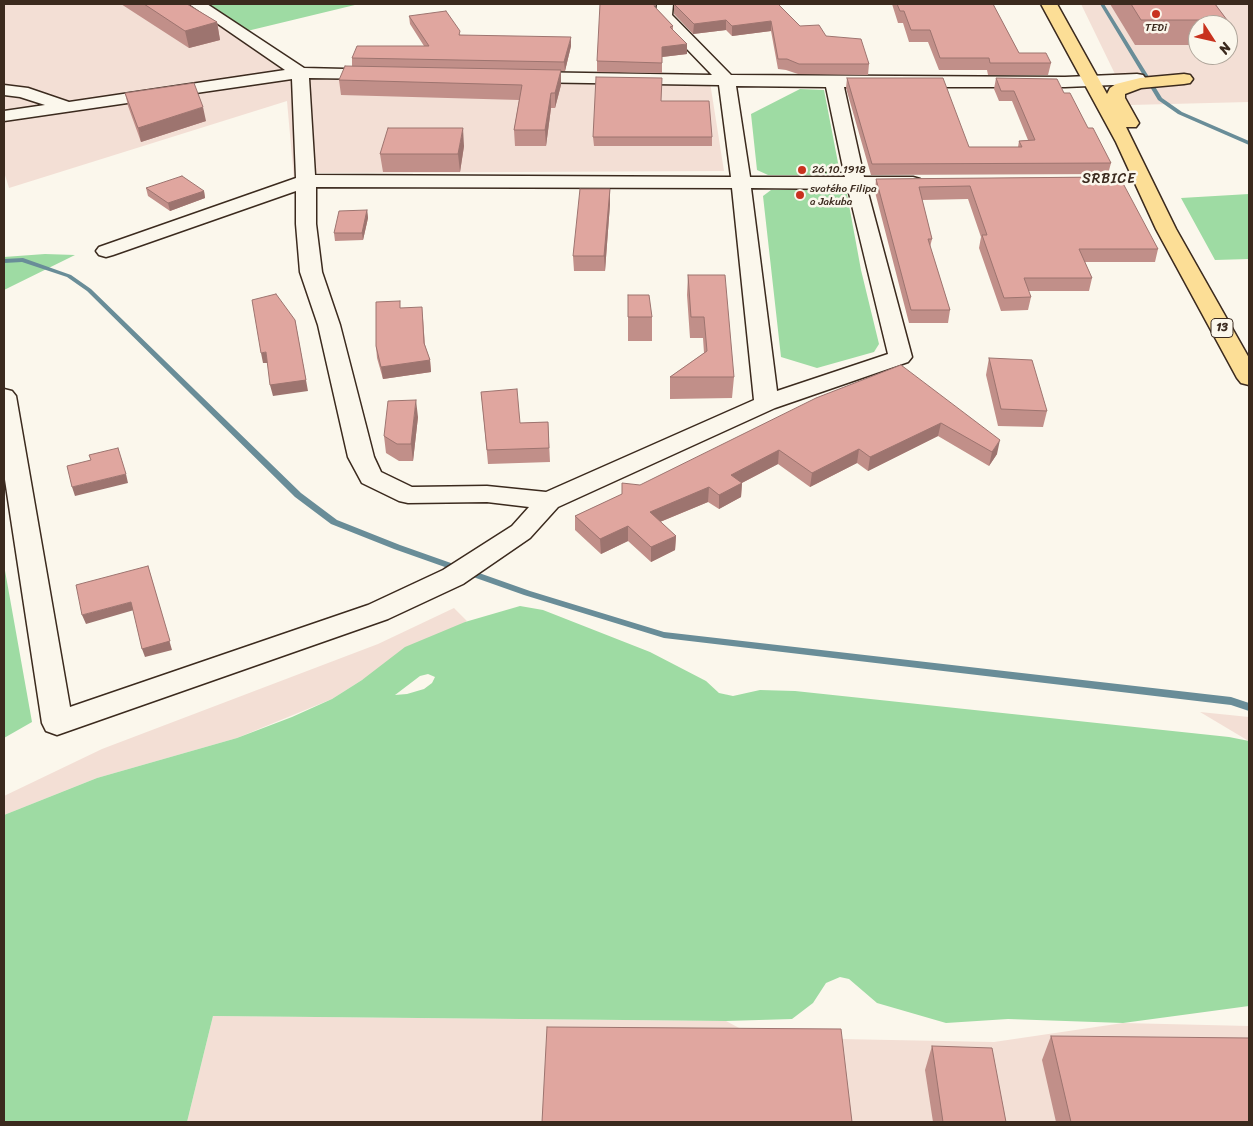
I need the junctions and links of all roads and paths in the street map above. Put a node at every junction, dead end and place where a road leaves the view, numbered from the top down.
1 (197, 4) edge
2 (665, 4) edge
3 (1049, 4) edge
4 (300, 73) junction
5 (399, 75) edge
6 (508, 77) edge
7 (1137, 78) dead end
8 (1184, 79) dead end
9 (1092, 80) junction
10 (727, 81) junction
11 (834, 82) junction
12 (4, 90) edge
13 (68, 107) junction
14 (4, 116) edge
15 (306, 181) junction
16 (741, 183) junction
17 (935, 183) edge
18 (856, 184) junction
19 (1146, 187) junction
20 (106, 251) dead end
21 (1249, 378) edge
22 (4, 396) edge
23 (766, 403) junction
24 (549, 501) junction

1 - 4 street
2 - 10 street
3 - 9 main road, 13
4 - 5 street
4 - 13 street
4 - 15 street
6 - 10 street
7 - 9 street
8 - 19 main road
9 - 11 street
9 - 19 main road, 13
10 - 11 street
10 - 16 street
11 - 18 street
12 - 13 street
13 - 14 street
15 - 16 street
15 - 20 street
15 - 24 street
16 - 18 street
16 - 23 street
17 - 18 street
18 - 23 street
19 - 21 main road, 13
22 - 24 street
23 - 24 street

